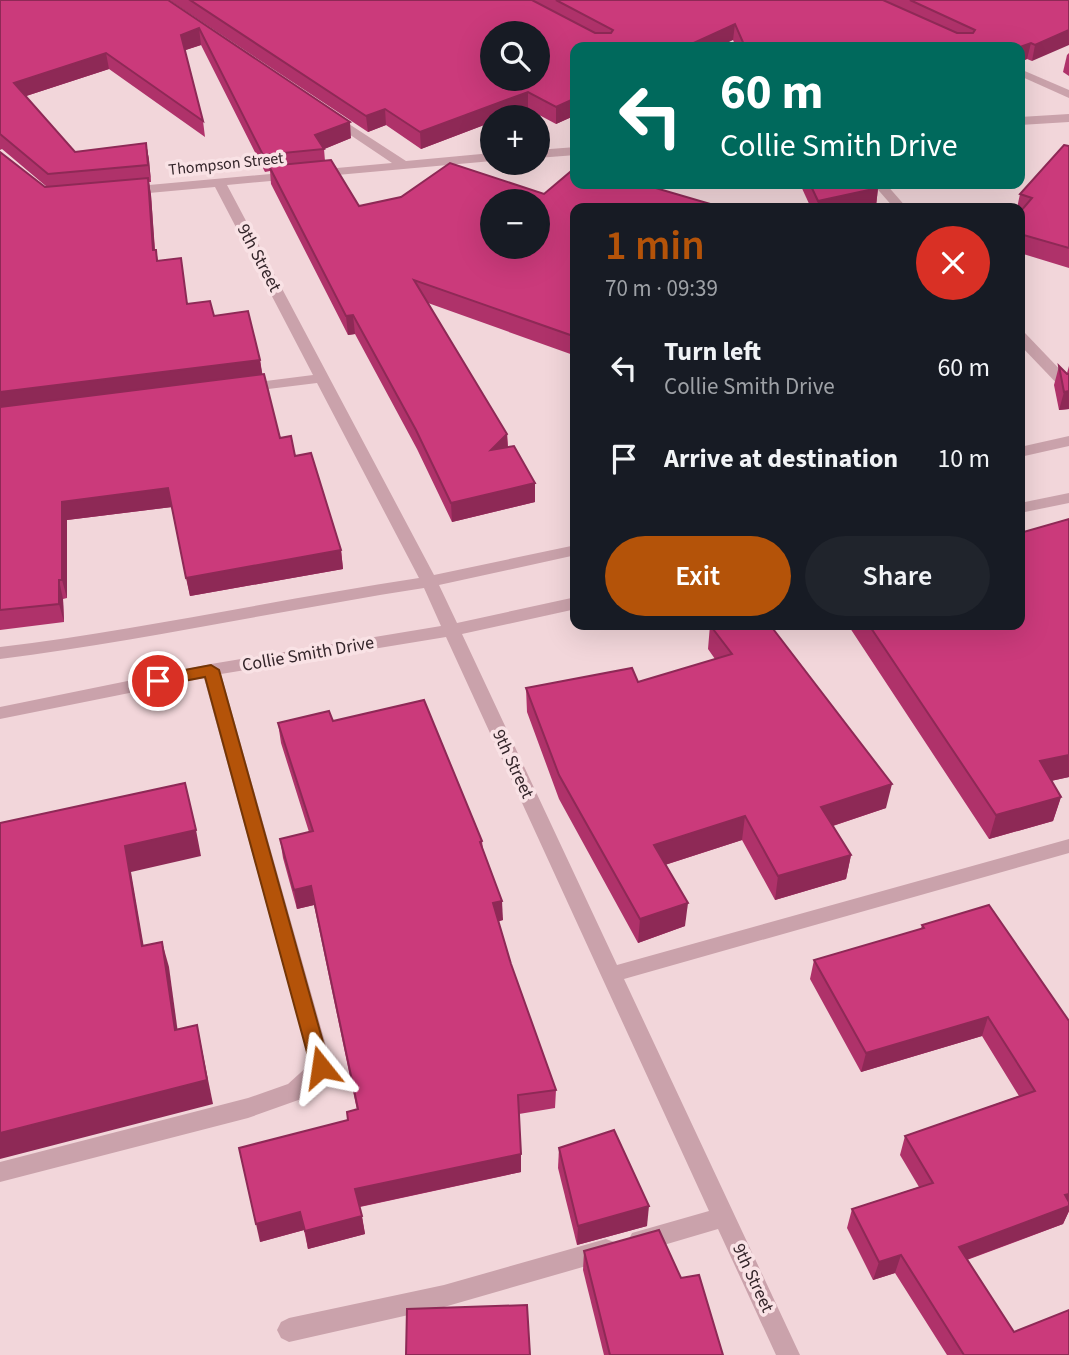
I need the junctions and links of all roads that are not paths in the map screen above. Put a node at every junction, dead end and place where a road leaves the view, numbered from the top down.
1 (1025, 74) edge
2 (1069, 94) edge
3 (324, 112) edge
4 (1069, 118) edge
5 (1025, 121) edge
6 (570, 151) edge
7 (550, 153) edge
8 (480, 158) edge
9 (402, 164) junction
10 (219, 183) junction
11 (884, 189) edge
12 (114, 192) edge
13 (896, 203) edge
14 (1025, 341) edge
15 (322, 378) junction
16 (1069, 388) edge
17 (228, 390) edge
18 (1069, 442) edge
19 (1025, 451) edge
20 (1069, 498) edge
21 (1025, 507) edge
22 (570, 551) edge
23 (429, 582) junction
24 (570, 604) edge
25 (451, 630) junction
26 (0, 653) edge
27 (211, 670) junction
28 (0, 713) edge
29 (1069, 846) edge
30 (610, 975) junction
31 (0, 1172) edge
32 (724, 1217) junction
33 (289, 1330) dead end
34 (788, 1355) edge

1 - 2 street
3 - 9 street
4 - 5 street
6 - 7 street
8 - 9 street, Thompson Street
9 - 10 street, Thompson Street
10 - 12 street, Thompson Street
10 - 15 street, 9th Street
11 - 13 street
14 - 16 street
15 - 17 street
15 - 23 street, 9th Street
18 - 19 street
20 - 21 street
22 - 23 street
23 - 25 street, 9th Street
23 - 26 street
24 - 25 street, Collie Smith Drive
25 - 27 street, Collie Smith Drive
25 - 30 street, 9th Street
27 - 28 street, Collie Smith Drive
27 - 31 street
29 - 30 street
30 - 32 street, 9th Street
32 - 33 street
32 - 34 street, 9th Street

